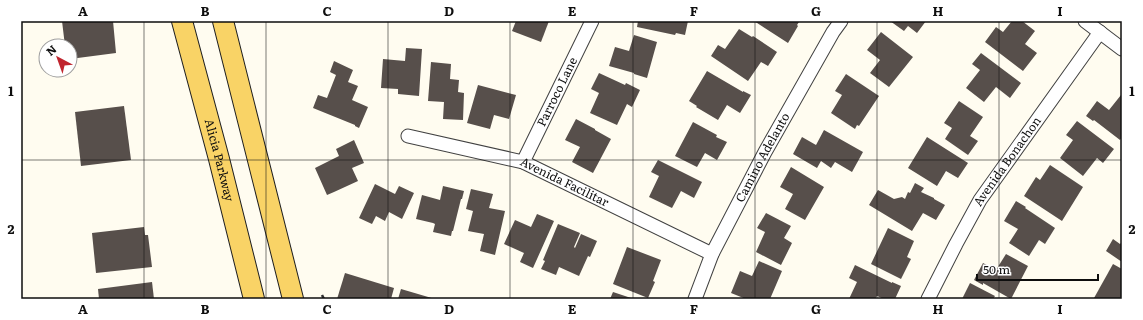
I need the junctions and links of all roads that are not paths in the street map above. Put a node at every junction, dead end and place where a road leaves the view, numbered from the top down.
1 (182, 21) edge
2 (223, 21) edge
3 (592, 21) edge
4 (841, 21) edge
5 (1085, 21) edge
6 (1100, 32) junction
7 (1122, 49) edge
8 (408, 136) dead end
9 (523, 162) junction
10 (712, 254) junction
11 (254, 299) edge
12 (293, 299) edge
13 (695, 299) edge
14 (928, 299) edge

1 - 11 main road, Alicia Parkway
2 - 12 main road
3 - 9 street, Parroco Lane
4 - 10 street, Camino Adelanto
5 - 6 street
6 - 7 street
6 - 14 street, Avenida Bonachon
8 - 9 street, Avenida Facilitar
9 - 10 street, Avenida Facilitar
10 - 13 street, Camino Adelanto

